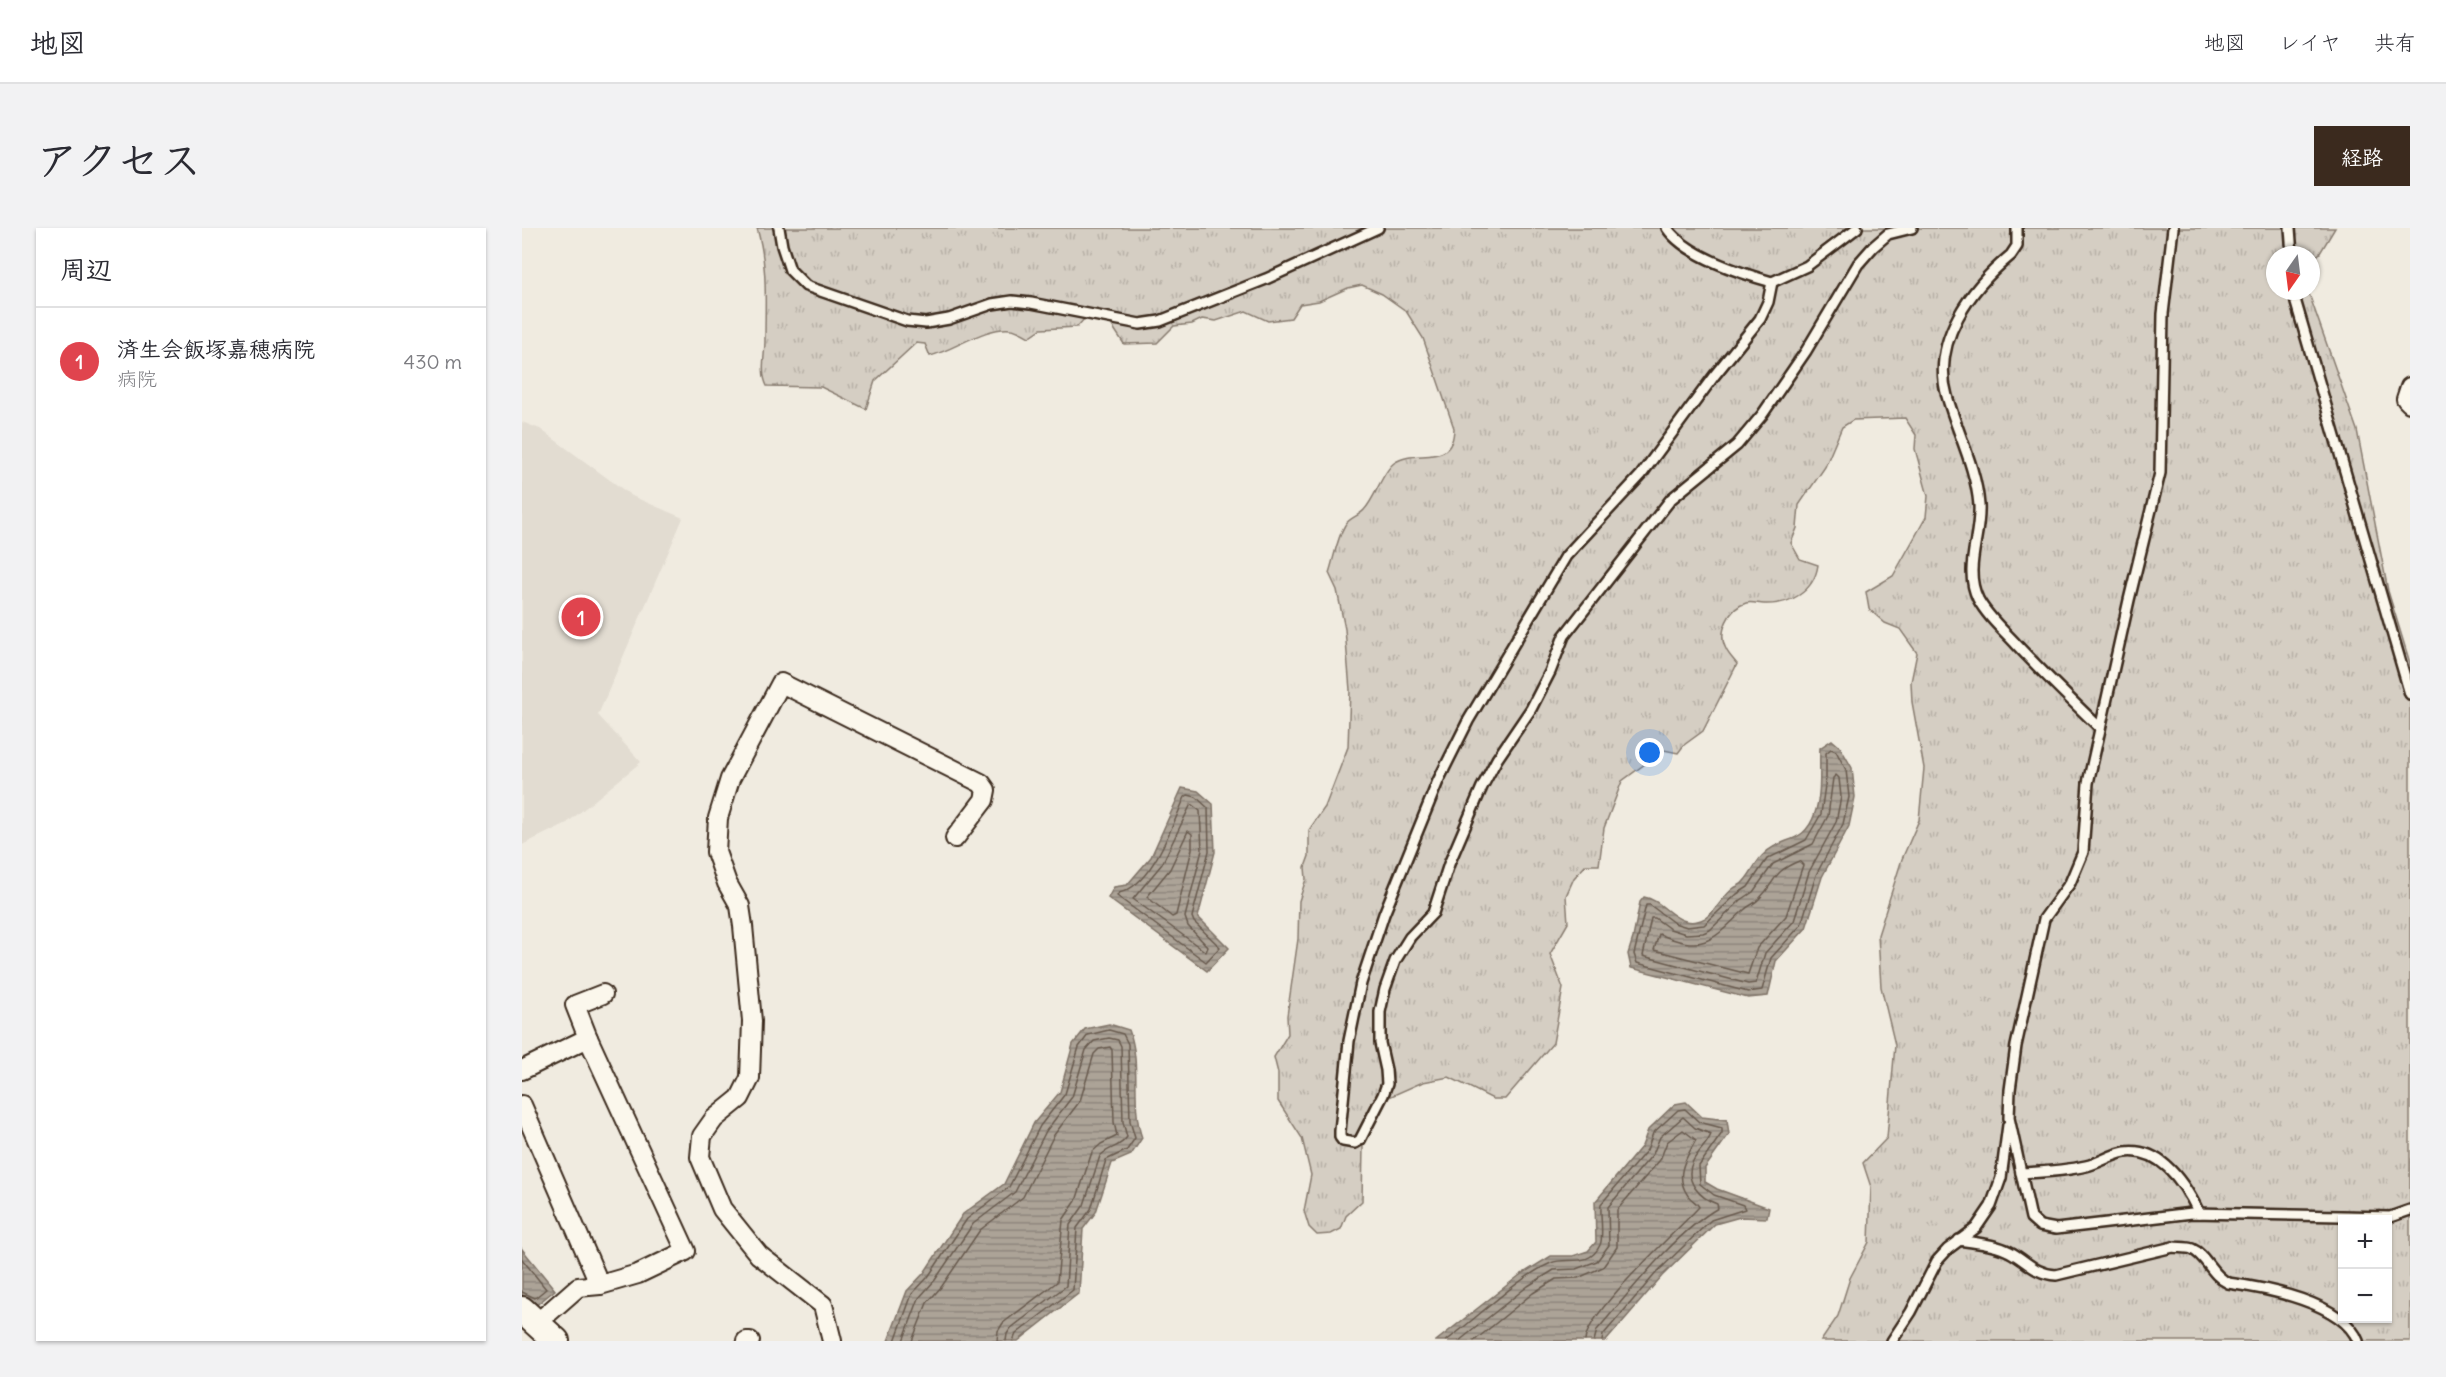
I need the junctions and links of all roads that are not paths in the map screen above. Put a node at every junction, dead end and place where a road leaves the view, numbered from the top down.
1 (779, 228) edge
2 (1378, 228) edge
3 (1667, 228) edge
4 (1857, 228) edge
5 (1912, 228) edge
6 (2017, 228) edge
7 (2173, 228) edge
8 (2290, 228) edge
9 (2291, 246) edge
10 (1772, 282) junction
11 (2296, 300) edge
12 (2410, 387) edge
13 (2410, 403) edge
14 (2410, 694) edge
15 (2100, 728) junction
16 (956, 838) dead end
17 (603, 994) dead end
18 (588, 1038) junction
19 (522, 1070) edge
20 (522, 1105) edge
21 (2009, 1118) junction
22 (2021, 1173) junction
23 (2410, 1210) edge
24 (2199, 1213) junction
25 (1959, 1240) junction
26 (600, 1285) junction
27 (530, 1316) edge
28 (556, 1341) edge
29 (832, 1341) edge
30 (1892, 1341) edge
31 (2358, 1341) edge

1 - 2 lane
3 - 10 lane
4 - 10 lane
5 - 10 lane
6 - 15 lane
7 - 15 lane
8 - 9 lane
11 - 14 lane
12 - 13 street
15 - 21 lane
16 - 29 street
17 - 18 street
18 - 19 street
18 - 26 street
20 - 26 street
21 - 22 lane
21 - 25 lane
22 - 24 lane
22 - 24 lane
23 - 24 lane
25 - 30 lane
25 - 31 lane
26 - 27 street
27 - 28 street

